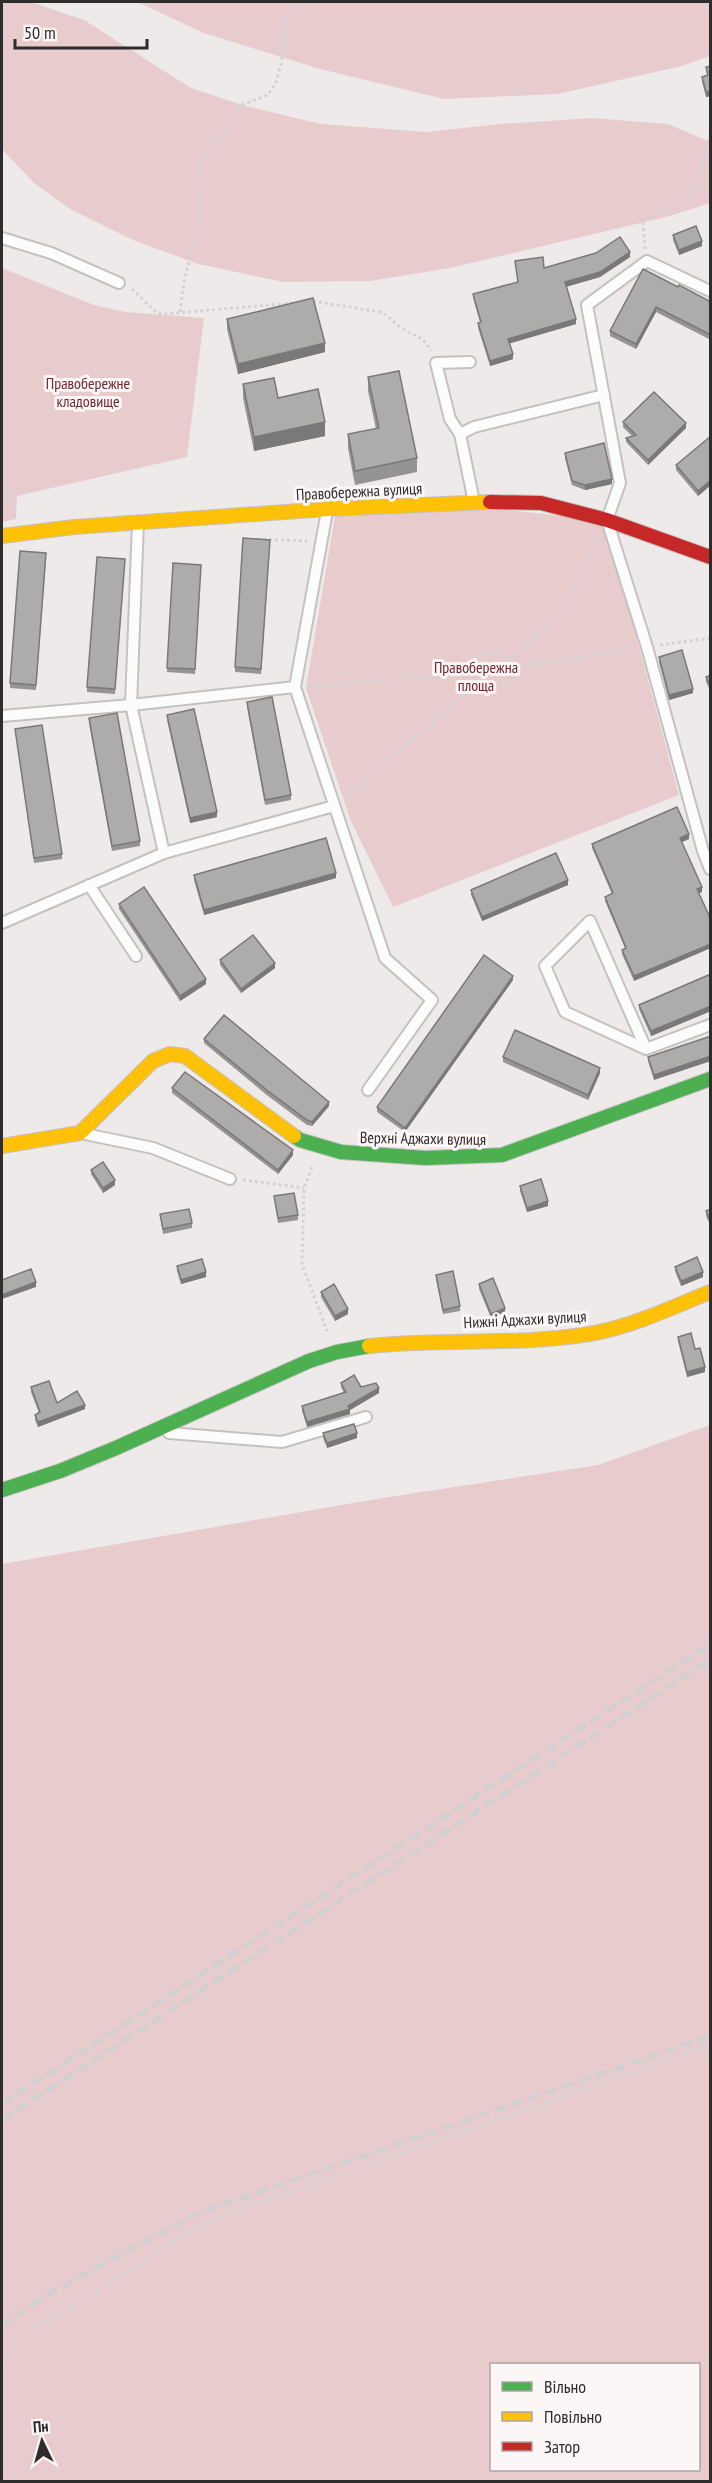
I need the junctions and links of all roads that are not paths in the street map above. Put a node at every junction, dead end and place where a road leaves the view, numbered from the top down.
1 (2, 237) edge
2 (119, 283) road end
3 (711, 291) edge
4 (470, 362) dead end
5 (604, 395) junction
6 (460, 434) junction
7 (474, 502) junction
8 (327, 509) junction
9 (607, 520) junction
10 (138, 522) junction
11 (2, 536) edge
12 (711, 557) edge
13 (295, 687) junction
14 (131, 705) junction
15 (2, 716) edge
16 (334, 806) junction
17 (164, 853) junction
18 (711, 869) edge
19 (89, 885) junction
20 (2, 923) edge
21 (136, 956) dead end
22 (711, 1025) edge
23 (646, 1050) junction
24 (711, 1079) edge
25 (368, 1090) dead end
26 (80, 1133) junction
27 (2, 1146) edge
28 (230, 1179) road end
29 (711, 1293) edge
30 (366, 1417) dead end
31 (153, 1432) junction
32 (2, 1490) edge

1 - 2 lane
3 - 5 lane
4 - 6 lane
5 - 6 lane
5 - 9 lane
6 - 7 lane
7 - 8 street, Правобережна вулиця
7 - 9 street, Правобережна вулиця
8 - 10 street, Правобережна вулиця
8 - 13 lane
9 - 12 street, Правобережна вулиця
9 - 18 lane
10 - 11 street, Правобережна вулиця
10 - 14 lane
13 - 14 lane
13 - 16 lane
14 - 15 lane
14 - 17 lane
16 - 17 lane
16 - 25 lane
17 - 19 lane
19 - 20 lane
19 - 21 lane
22 - 23 lane
23 - 23 lane
24 - 26 street, Верхні Аджахи вулиця
26 - 27 street
26 - 28 lane
29 - 31 street, Нижні Аджахи вулиця
30 - 31 lane
31 - 32 street

